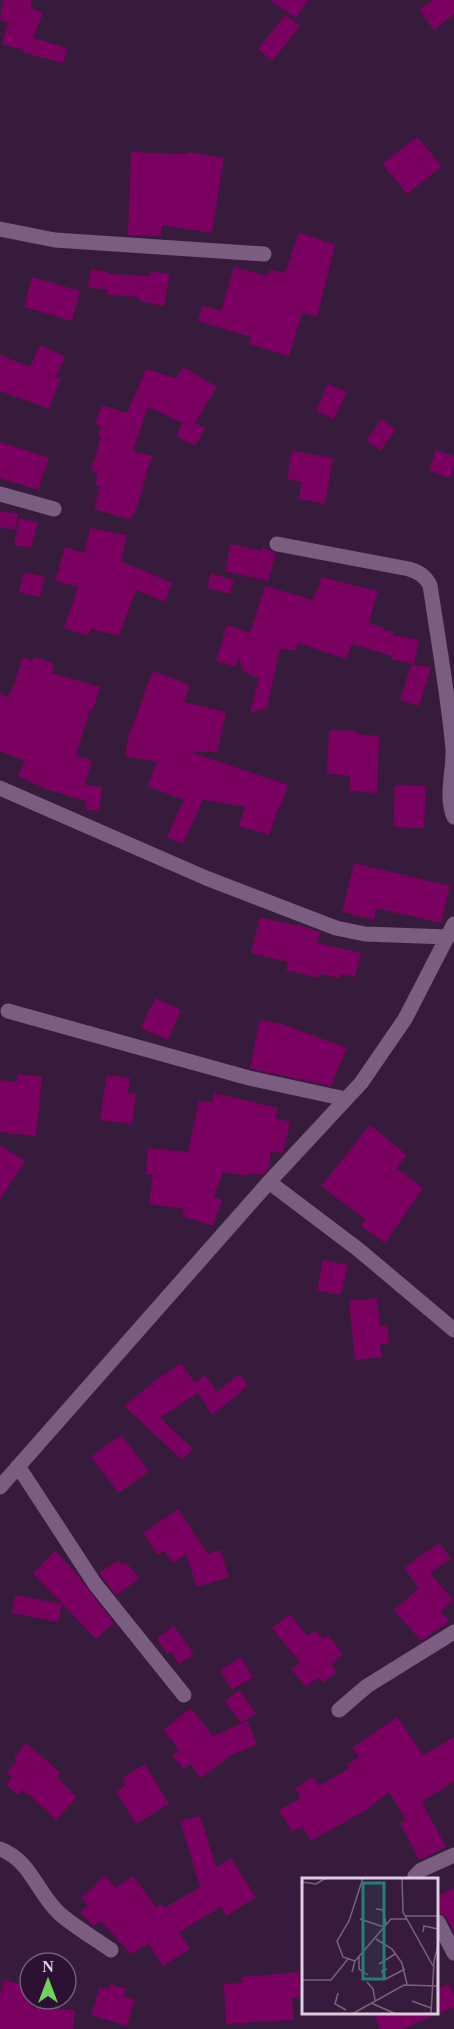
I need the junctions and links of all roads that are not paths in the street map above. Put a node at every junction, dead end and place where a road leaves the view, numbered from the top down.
1 (0, 229) edge
2 (264, 254) dead end
3 (0, 494) edge
4 (54, 509) dead end
5 (277, 544) dead end
6 (0, 788) edge
7 (454, 817) edge
8 (451, 931) edge
9 (8, 1011) dead end
10 (346, 1099) junction
11 (269, 1182) junction
12 (454, 1330) edge
13 (18, 1466) junction
14 (0, 1487) edge
15 (454, 1632) edge
16 (184, 1695) dead end
17 (339, 1710) dead end
18 (0, 1850) edge
19 (454, 1855) edge
20 (416, 1878) edge
21 (439, 1924) edge
22 (111, 1950) dead end
23 (454, 1953) edge

1 - 2 street
3 - 4 street
5 - 7 street
6 - 8 street
8 - 10 street
9 - 10 street
10 - 11 street
11 - 12 street
11 - 13 street
13 - 14 street
13 - 16 street
15 - 17 street
18 - 22 street
19 - 20 street
21 - 23 street

